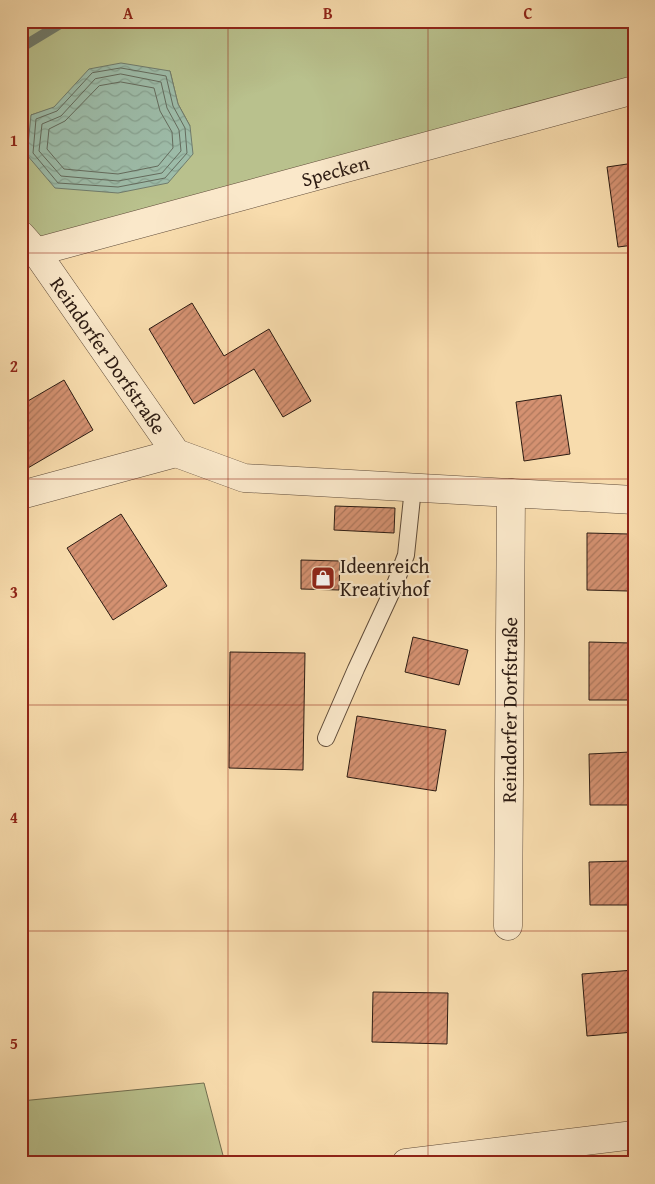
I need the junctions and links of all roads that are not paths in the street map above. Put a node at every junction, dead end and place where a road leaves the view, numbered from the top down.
1 (634, 90) edge
2 (28, 243) edge
3 (176, 453) junction
4 (413, 488) junction
5 (511, 493) junction
6 (21, 495) edge
7 (634, 500) edge
8 (326, 738) dead end
9 (508, 926) dead end
10 (634, 1136) edge
11 (406, 1163) edge

1 - 2 street, Specken
2 - 3 street, Reindorfer Dorfstraße
3 - 4 street, Reindorfer Dorfstraße
3 - 6 street, Reindorfer Dorfstraße
4 - 5 street, Reindorfer Dorfstraße
4 - 8 lane
5 - 7 street, Reindorfer Dorfstraße
5 - 9 street, Reindorfer Dorfstraße
10 - 11 street

